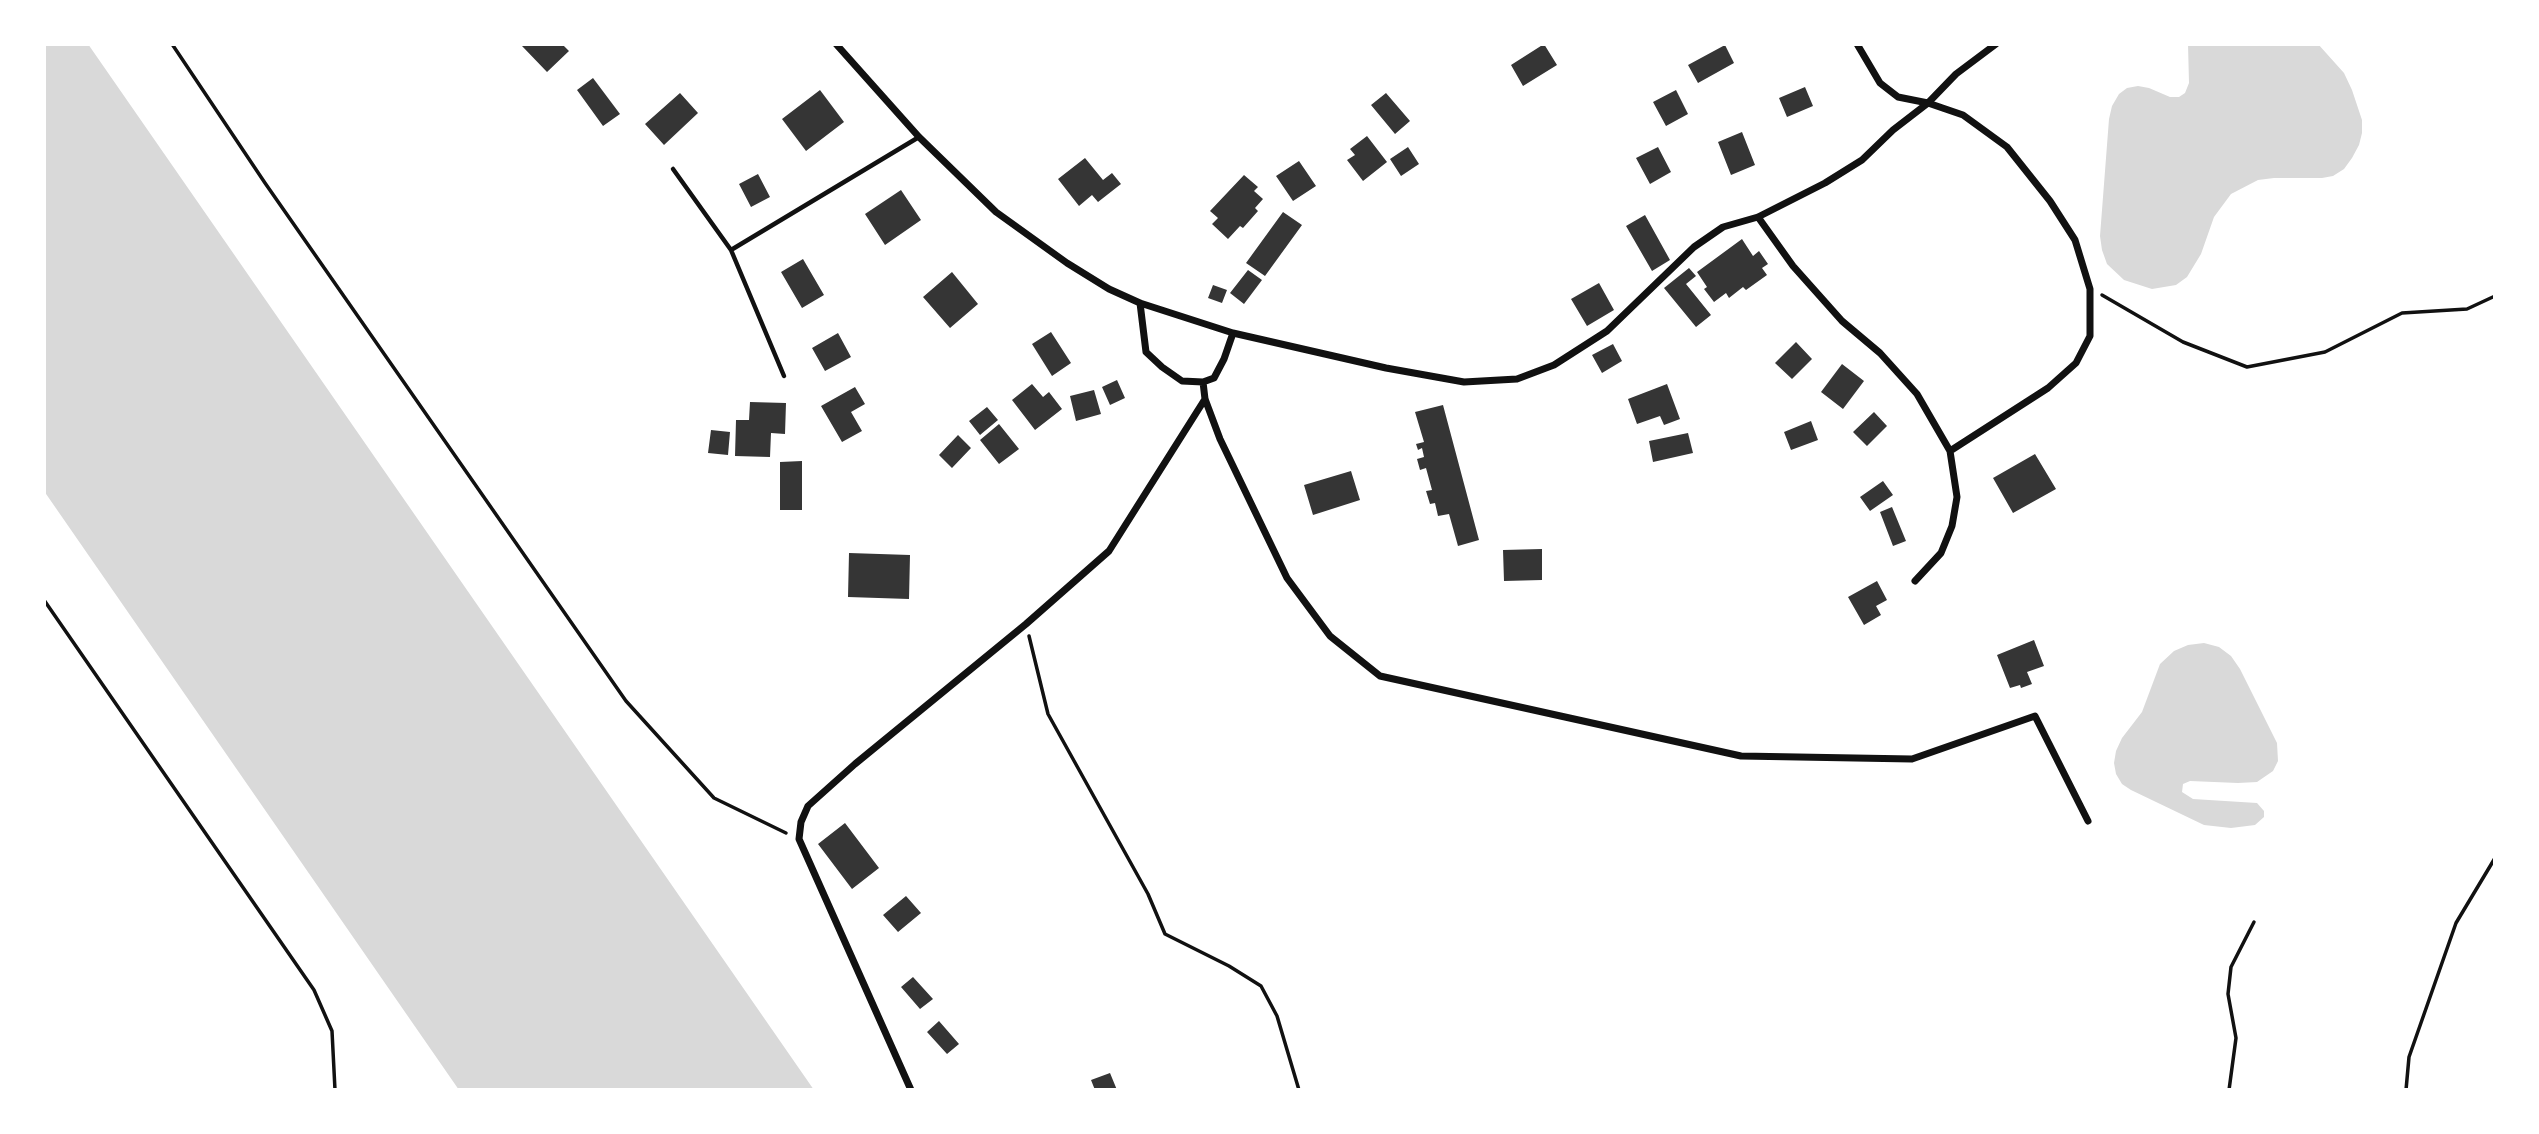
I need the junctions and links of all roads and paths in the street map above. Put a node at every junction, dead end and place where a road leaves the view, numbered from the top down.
1 (173, 44) edge
2 (836, 44) edge
3 (1857, 44) edge
4 (1996, 44) edge
5 (1928, 103) junction
6 (919, 137) junction
7 (673, 169) dead end
8 (1758, 217) junction
9 (731, 250) junction
10 (2090, 289) junction
11 (2495, 296) edge
12 (1140, 303) junction
13 (1233, 333) junction
14 (784, 376) dead end
15 (1203, 382) junction
16 (1205, 400) junction
17 (1950, 451) junction
18 (1915, 581) dead end
19 (44, 600) edge
20 (1026, 624) junction
21 (2088, 821) dead end
22 (799, 839) junction
23 (2495, 858) edge
24 (2254, 922) dead end
25 (335, 1090) edge
26 (911, 1090) edge
27 (1299, 1090) edge
28 (2229, 1090) edge
29 (2406, 1090) edge

1 - 22 path
2 - 6 street
3 - 5 street
4 - 5 street
5 - 8 street
5 - 10 street
6 - 9 lane
6 - 12 street
7 - 9 lane
8 - 13 street
8 - 17 street
9 - 14 lane
10 - 11 path
10 - 17 street
12 - 13 street
12 - 15 street
13 - 15 street
15 - 16 street
16 - 20 street
16 - 21 street
17 - 18 street
19 - 25 path
20 - 22 street
20 - 27 path
22 - 26 street
23 - 29 path
24 - 28 path

